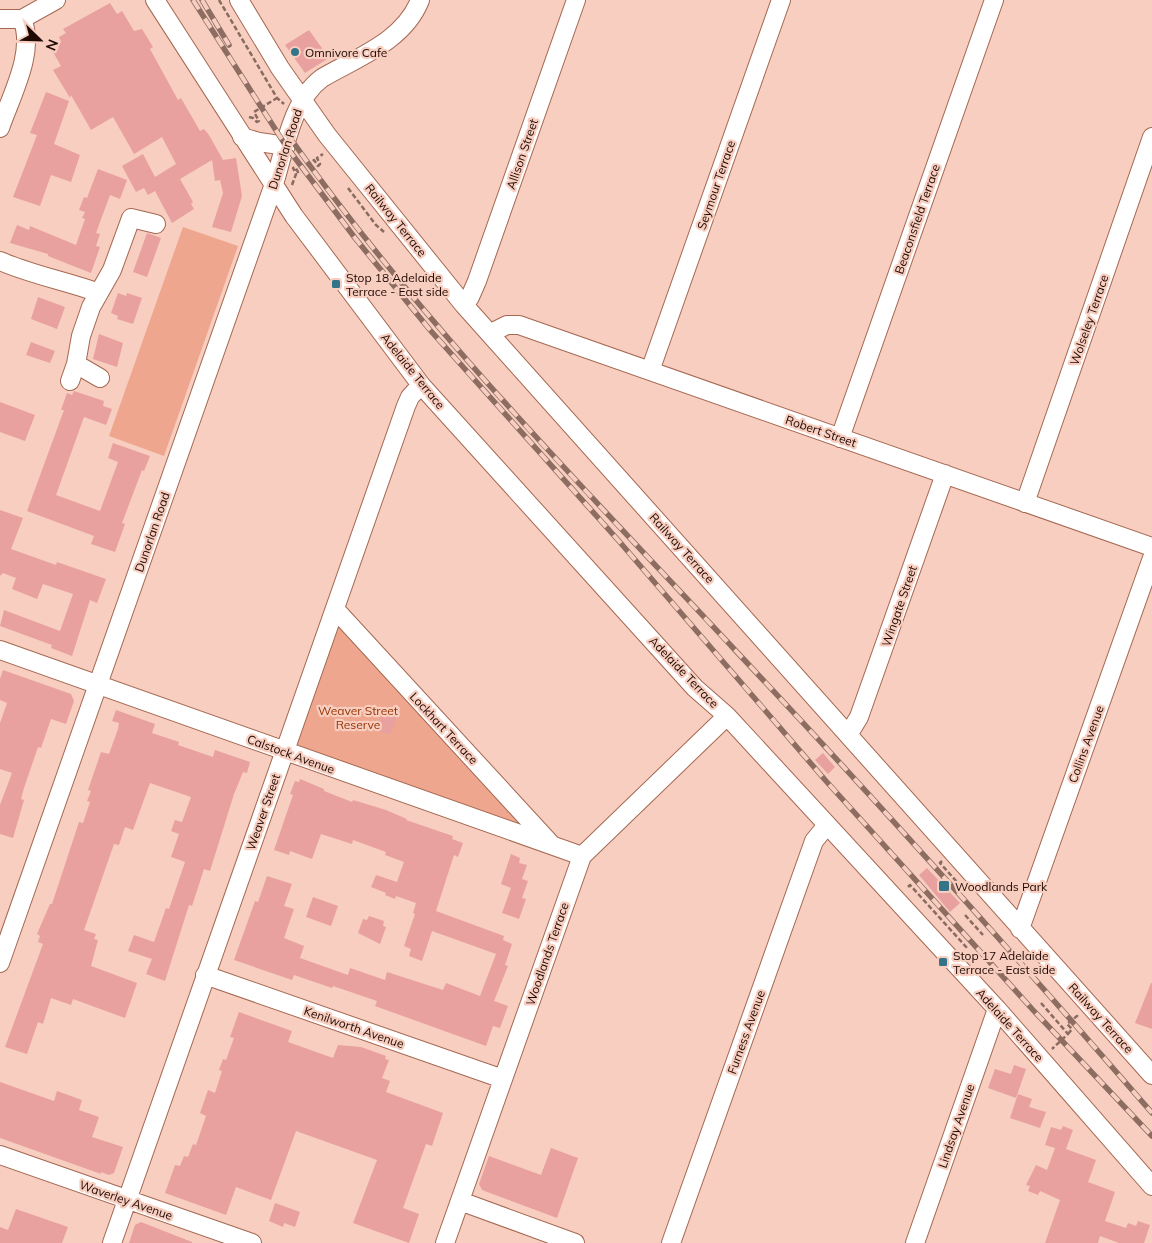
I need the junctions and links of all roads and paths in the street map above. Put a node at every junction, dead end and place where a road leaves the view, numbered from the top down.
1 (56, 0) edge
2 (155, 0) edge
3 (219, 0) edge
4 (239, 0) edge
5 (420, 0) edge
6 (576, 0) edge
7 (781, 0) edge
8 (994, 0) edge
9 (0, 19) edge
10 (22, 19) junction
11 (277, 98) junction
12 (294, 103) junction
13 (0, 128) edge
14 (238, 130) junction
15 (1152, 137) edge
16 (286, 146) junction
17 (323, 154) dead end
18 (274, 184) junction
19 (291, 192) dead end
20 (156, 224) dead end
21 (0, 261) edge
22 (99, 293) junction
23 (464, 305) junction
24 (491, 333) junction
25 (76, 364) junction
26 (650, 371) junction
27 (100, 378) dead end
28 (70, 381) dead end
29 (421, 386) junction
30 (840, 438) junction
31 (945, 474) junction
32 (1025, 503) junction
33 (1152, 547) edge
34 (1152, 558) edge
35 (335, 609) junction
36 (0, 650) edge
37 (98, 685) junction
38 (727, 716) junction
39 (848, 735) junction
40 (284, 752) junction
41 (828, 825) junction
42 (553, 846) junction
43 (582, 856) junction
44 (908, 887) dead end
45 (964, 915) dead end
46 (1020, 929) junction
47 (982, 935) dead end
48 (968, 949) dead end
49 (0, 964) edge
50 (205, 976) junction
51 (1041, 1003) dead end
52 (1092, 1008) junction
53 (996, 1009) junction
54 (1068, 1034) junction
55 (1041, 1060) junction
56 (1152, 1075) edge
57 (503, 1079) junction
58 (0, 1155) edge
59 (1152, 1186) edge
60 (127, 1200) junction
61 (460, 1201) junction
62 (112, 1243) edge
63 (252, 1243) edge
64 (445, 1243) edge
65 (575, 1243) edge
66 (671, 1243) edge
67 (916, 1243) edge

1 - 10 street
2 - 14 street, Adelaide Terrace
3 - 11 path
4 - 12 street, Railway Terrace
5 - 12 street
6 - 23 street, Allison Street
7 - 26 street, Seymour Terrace
8 - 30 street, Beaconsfield Terrace
9 - 10 street
10 - 13 street
11 - 12 path
11 - 14 path
12 - 16 street, Dunorlan Road
12 - 23 street, Railway Terrace
14 - 16 street
14 - 18 street, Adelaide Terrace
15 - 32 street, Wolseley Terrace
16 - 18 street, Dunorlan Road
17 - 19 path
18 - 29 street, Adelaide Terrace
18 - 37 street, Dunorlan Road
20 - 22 street
21 - 22 street
22 - 25 street
23 - 24 street, Railway Terrace
24 - 26 street, Robert Street
24 - 39 street, Railway Terrace
25 - 27 street
25 - 28 street
26 - 30 street, Robert Street
29 - 35 street, Weaver Street
29 - 38 street, Adelaide Terrace
30 - 31 street, Robert Street
31 - 32 street, Robert Street
31 - 39 street, Wingate Street
32 - 33 street, Robert Street
34 - 46 street, Collins Avenue
35 - 40 street, Weaver Street
35 - 42 street, Lockhart Terrace
36 - 37 street, Calstock Avenue
37 - 40 street, Calstock Avenue
37 - 49 street, Dunorlan Road
38 - 41 street, Adelaide Terrace
38 - 43 street, Woodlands Terrace
39 - 46 street, Railway Terrace
40 - 42 street, Calstock Avenue
40 - 50 street, Weaver Street
41 - 53 street, Adelaide Terrace
41 - 66 street, Furness Avenue
42 - 43 street, Calstock Avenue
43 - 57 street, Woodlands Terrace
44 - 48 path
45 - 47 path
46 - 52 street, Railway Terrace
50 - 57 street, Kenilworth Avenue
50 - 60 street, Weaver Street
51 - 54 path
52 - 54 path
52 - 56 street, Railway Terrace
53 - 55 street, Adelaide Terrace
53 - 67 street, Lindsay Avenue
54 - 55 path
55 - 59 street, Adelaide Terrace
57 - 61 street, Woodlands Terrace
58 - 60 street, Waverley Avenue
60 - 62 street, Weaver Street
60 - 63 street, Waverley Avenue
61 - 64 street, Woodlands Terrace
61 - 65 street

